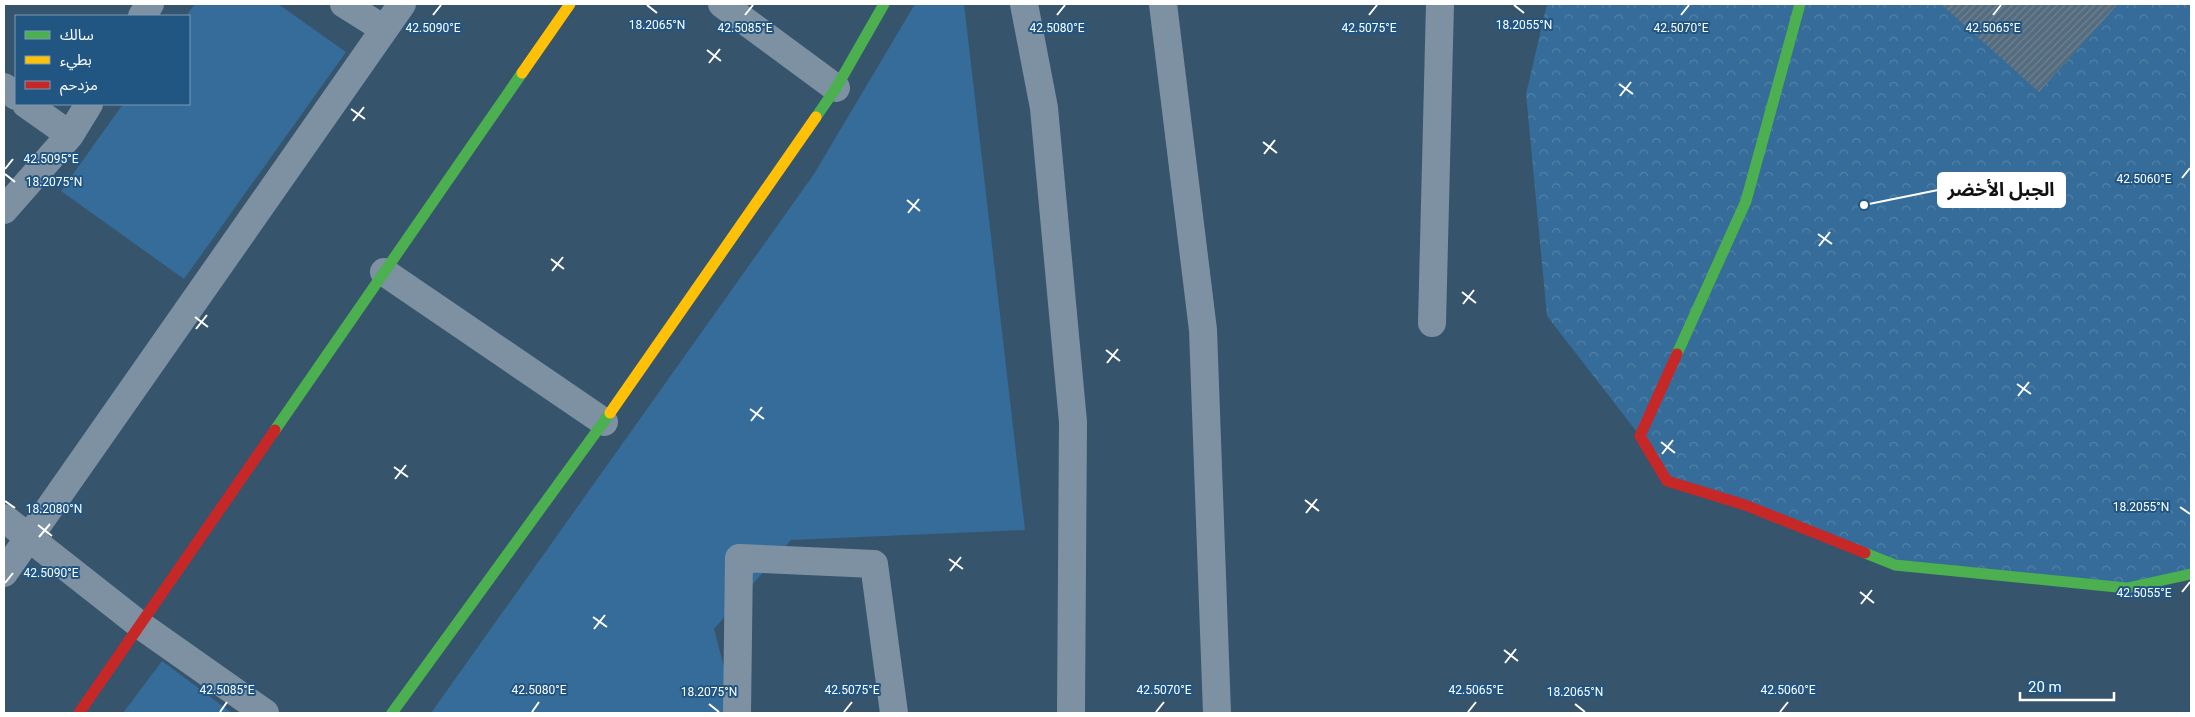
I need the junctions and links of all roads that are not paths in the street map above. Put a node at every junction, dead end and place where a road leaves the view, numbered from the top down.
1 (150, 4) edge
2 (344, 4) edge
3 (402, 4) edge
4 (570, 4) edge
5 (722, 4) edge
6 (884, 4) edge
7 (1024, 4) edge
8 (1163, 4) edge
9 (1440, 4) edge
10 (1800, 4) edge
11 (143, 15) edge
12 (384, 29) junction
13 (4, 87) edge
14 (836, 88) junction
15 (15, 95) edge
16 (27, 105) edge
17 (88, 105) edge
18 (70, 135) junction
19 (4, 210) edge
20 (384, 272) junction
21 (1432, 323) dead end
22 (604, 422) junction
23 (4, 518) edge
24 (28, 538) junction
25 (4, 573) edge
26 (2191, 574) edge
27 (140, 625) junction
28 (79, 713) edge
29 (265, 713) edge
30 (392, 713) edge
31 (738, 713) edge
32 (894, 713) edge
33 (1071, 713) edge
34 (1217, 713) edge

1 - 11 street
2 - 12 street
3 - 12 street
4 - 20 street
5 - 14 street
6 - 14 street
7 - 33 street
8 - 34 street
9 - 21 street
10 - 26 street
12 - 24 street
13 - 15 street
14 - 22 street
16 - 18 street
17 - 18 street
18 - 19 street
20 - 22 street
20 - 27 street
22 - 30 street
23 - 24 street
24 - 25 street
24 - 27 street
27 - 28 street
27 - 29 street
31 - 32 street

